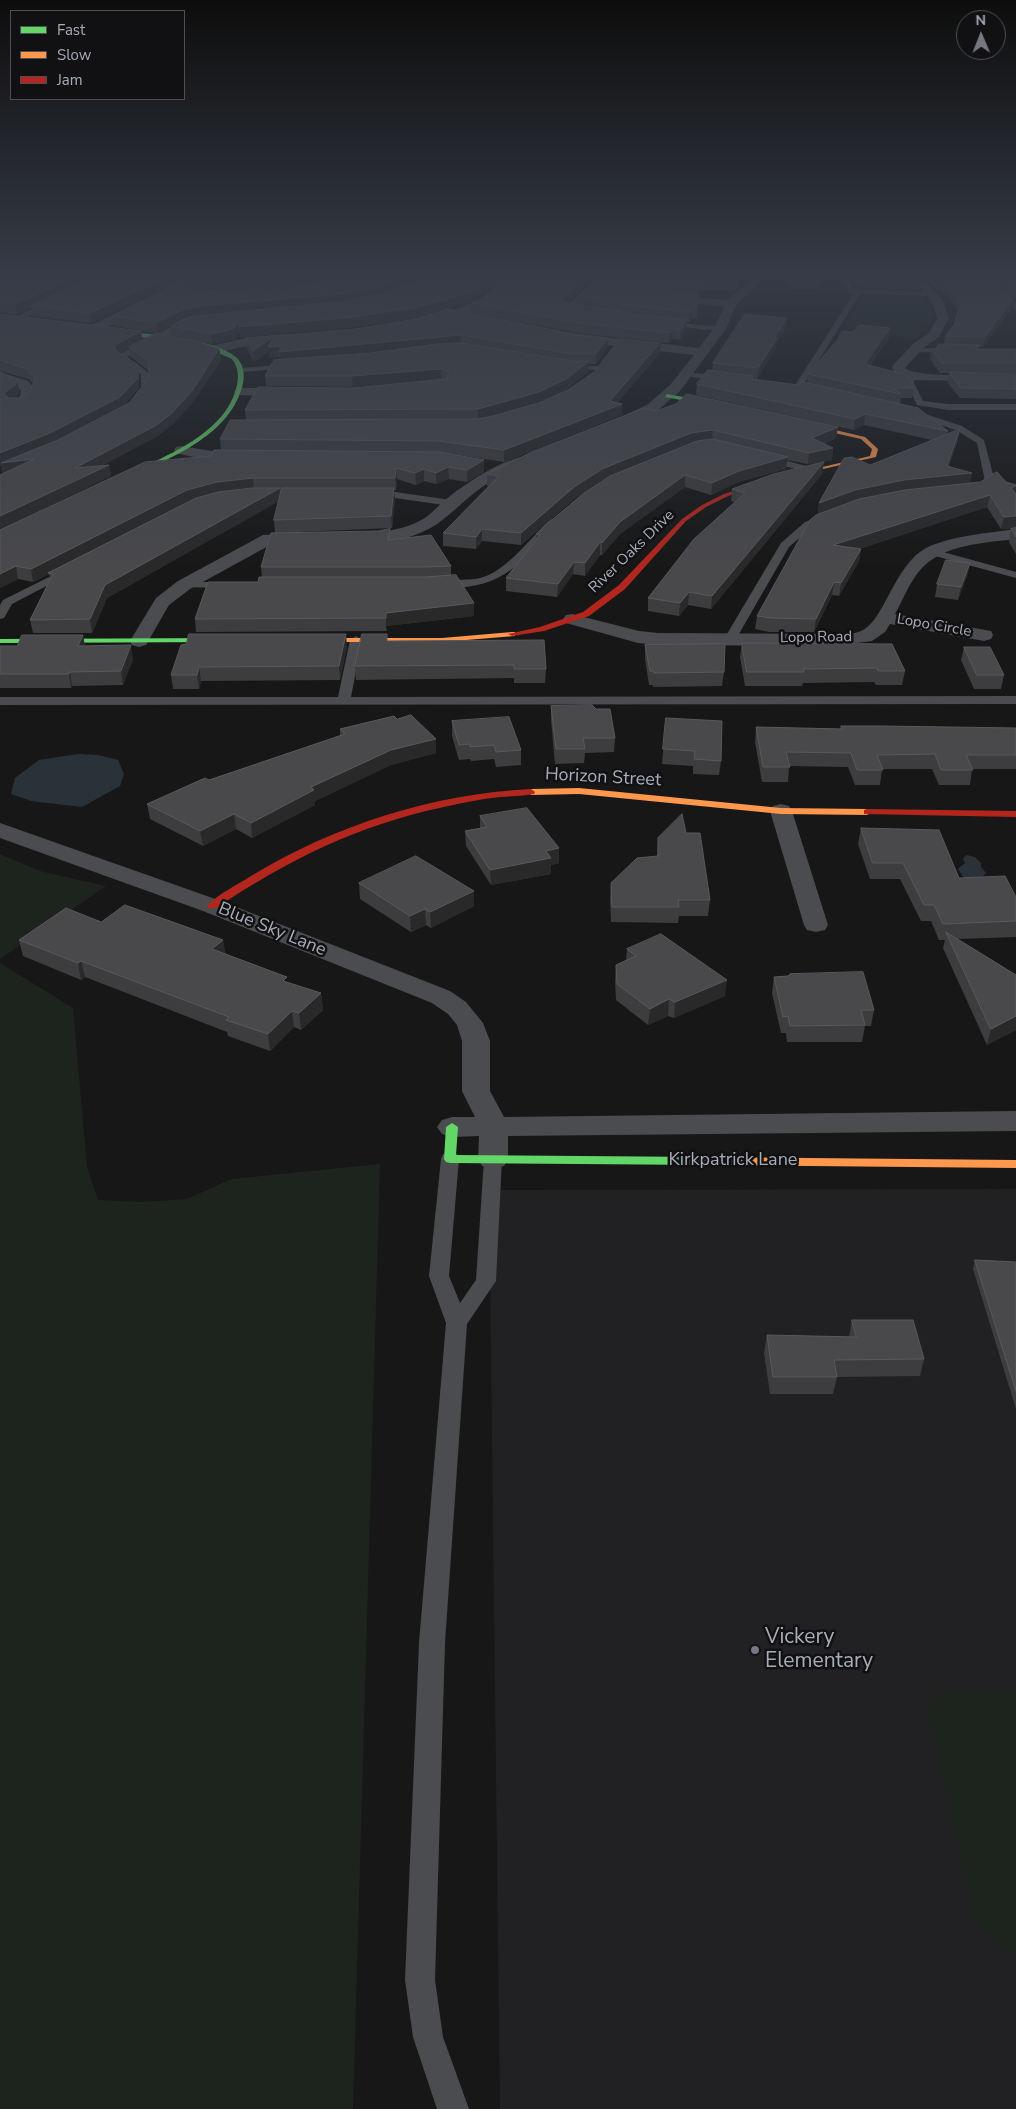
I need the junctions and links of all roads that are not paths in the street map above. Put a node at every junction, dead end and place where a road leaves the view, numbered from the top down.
1 (145, 374) edge
2 (241, 374) edge
3 (593, 374) edge
4 (685, 374) edge
5 (689, 374) edge
6 (806, 374) edge
7 (909, 375) joint
8 (0, 376) edge
9 (1016, 378) edge
10 (589, 379) edge
11 (740, 380) edge
12 (798, 387) edge
13 (241, 392) junction
14 (306, 392) edge
15 (667, 396) junction
16 (920, 403) junction
17 (15, 404) edge
18 (1016, 406) edge
19 (729, 408) edge
20 (126, 411) edge
21 (785, 421) edge
22 (604, 429) edge
23 (181, 450) junction
24 (753, 454) edge
25 (535, 455) edge
26 (266, 456) edge
27 (482, 464) edge
28 (506, 470) junction
29 (811, 470) junction
30 (114, 482) edge
31 (959, 491) edge
32 (358, 495) edge
33 (451, 503) junction
34 (564, 514) edge
35 (836, 514) edge
36 (1016, 534) edge
37 (320, 538) edge
38 (340, 538) edge
39 (932, 552) junction
40 (84, 562) edge
41 (1016, 575) edge
42 (184, 585) junction
43 (242, 585) edge
44 (426, 585) edge
45 (0, 616) edge
46 (884, 617) junction
47 (572, 619) junction
48 (984, 635) dead end
49 (730, 639) junction
50 (0, 640) edge
51 (238, 640) edge
52 (297, 640) edge
53 (356, 640) junction
54 (139, 641) junction
55 (344, 700) junction
56 (1016, 700) edge
57 (0, 701) edge
58 (781, 811) junction
59 (1016, 814) edge
60 (0, 830) edge
61 (212, 906) junction
62 (816, 925) dead end
63 (476, 1090) junction
64 (1016, 1121) edge
65 (452, 1126) junction
66 (494, 1126) junction
67 (450, 1159) junction
68 (493, 1159) junction
69 (1016, 1164) edge
70 (457, 1323) junction
71 (454, 2109) edge

1 - 20 lane
2 - 13 street
3 - 10 lane
4 - 15 street
5 - 11 lane
6 - 12 lane
7 - 9 street
7 - 16 lane
8 - 17 street
13 - 14 street
13 - 23 street
15 - 19 street
15 - 22 street
16 - 18 lane
16 - 31 lane
21 - 29 street, River Oaks Drive
23 - 26 street
23 - 30 street
24 - 29 lane
25 - 28 street
27 - 28 street
28 - 33 street
29 - 47 street, River Oaks Drive
32 - 33 lane
33 - 38 street
34 - 44 lane
35 - 49 lane
36 - 39 street, Lopo Road
37 - 42 street
39 - 41 lane
39 - 46 street, Lopo Road
40 - 45 lane
42 - 43 lane
42 - 54 street
46 - 48 street, Lopo Circle
46 - 49 street, Lopo Road
47 - 49 street, Lopo Road
47 - 53 street, River Oaks Drive
50 - 54 street
51 - 54 street
52 - 53 street, River Oaks Drive
53 - 55 lane
55 - 56 lane
55 - 57 lane
58 - 59 street, Horizon Street
58 - 61 street, Horizon Street
58 - 62 street
60 - 61 street, Blue Sky Lane
61 - 63 street, Blue Sky Lane
63 - 65 street
63 - 66 street, Blue Sky Lane
64 - 66 street, Kirkpatrick Lane
65 - 66 street, Kirkpatrick Lane
65 - 67 street
66 - 68 street
67 - 68 street, Kirkpatrick Lane
67 - 70 lane
68 - 69 street, Kirkpatrick Lane
68 - 70 lane
70 - 71 lane

